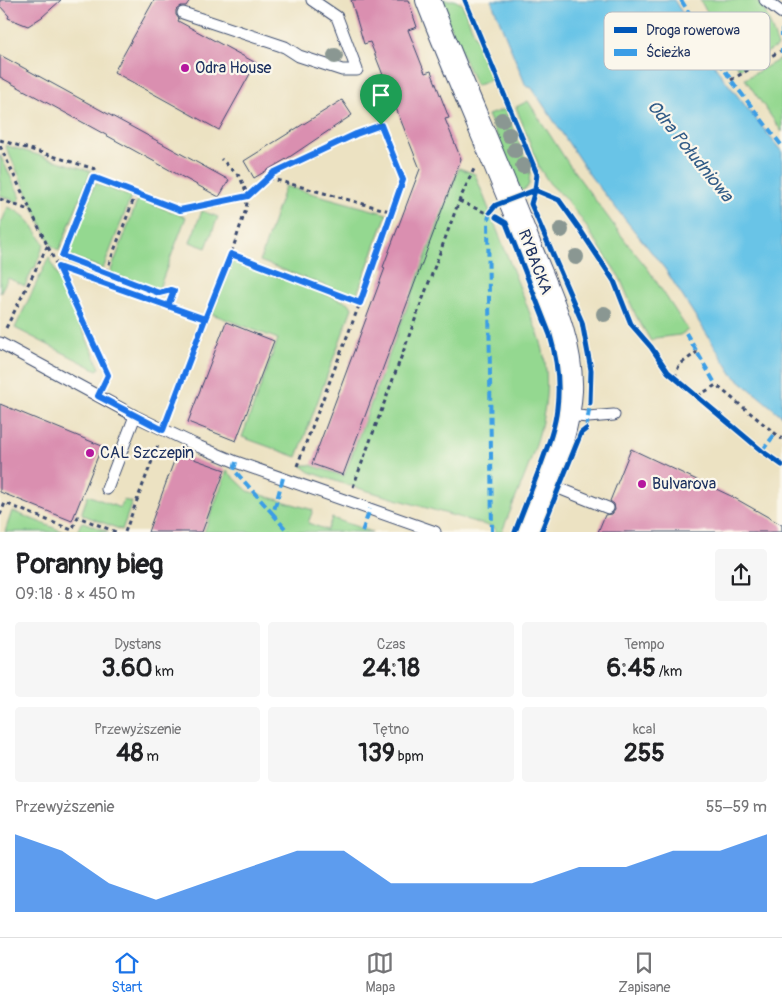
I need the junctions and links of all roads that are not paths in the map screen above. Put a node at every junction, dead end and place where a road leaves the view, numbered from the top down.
1 (312, 0) edge
2 (428, 0) edge
3 (765, 0) edge
4 (183, 13) dead end
5 (782, 13) edge
6 (2, 337) edge
7 (567, 415) junction
8 (614, 415) dead end
9 (135, 416) junction
10 (546, 483) junction
11 (106, 489) dead end
12 (608, 508) dead end
13 (435, 532) edge
14 (529, 532) edge

1 - 4 lane
2 - 7 street, RYBACKA
3 - 5 lane
6 - 9 lane
7 - 8 lane
7 - 10 street, RYBACKA
9 - 11 lane
9 - 13 lane
10 - 12 lane
10 - 14 street, RYBACKA

